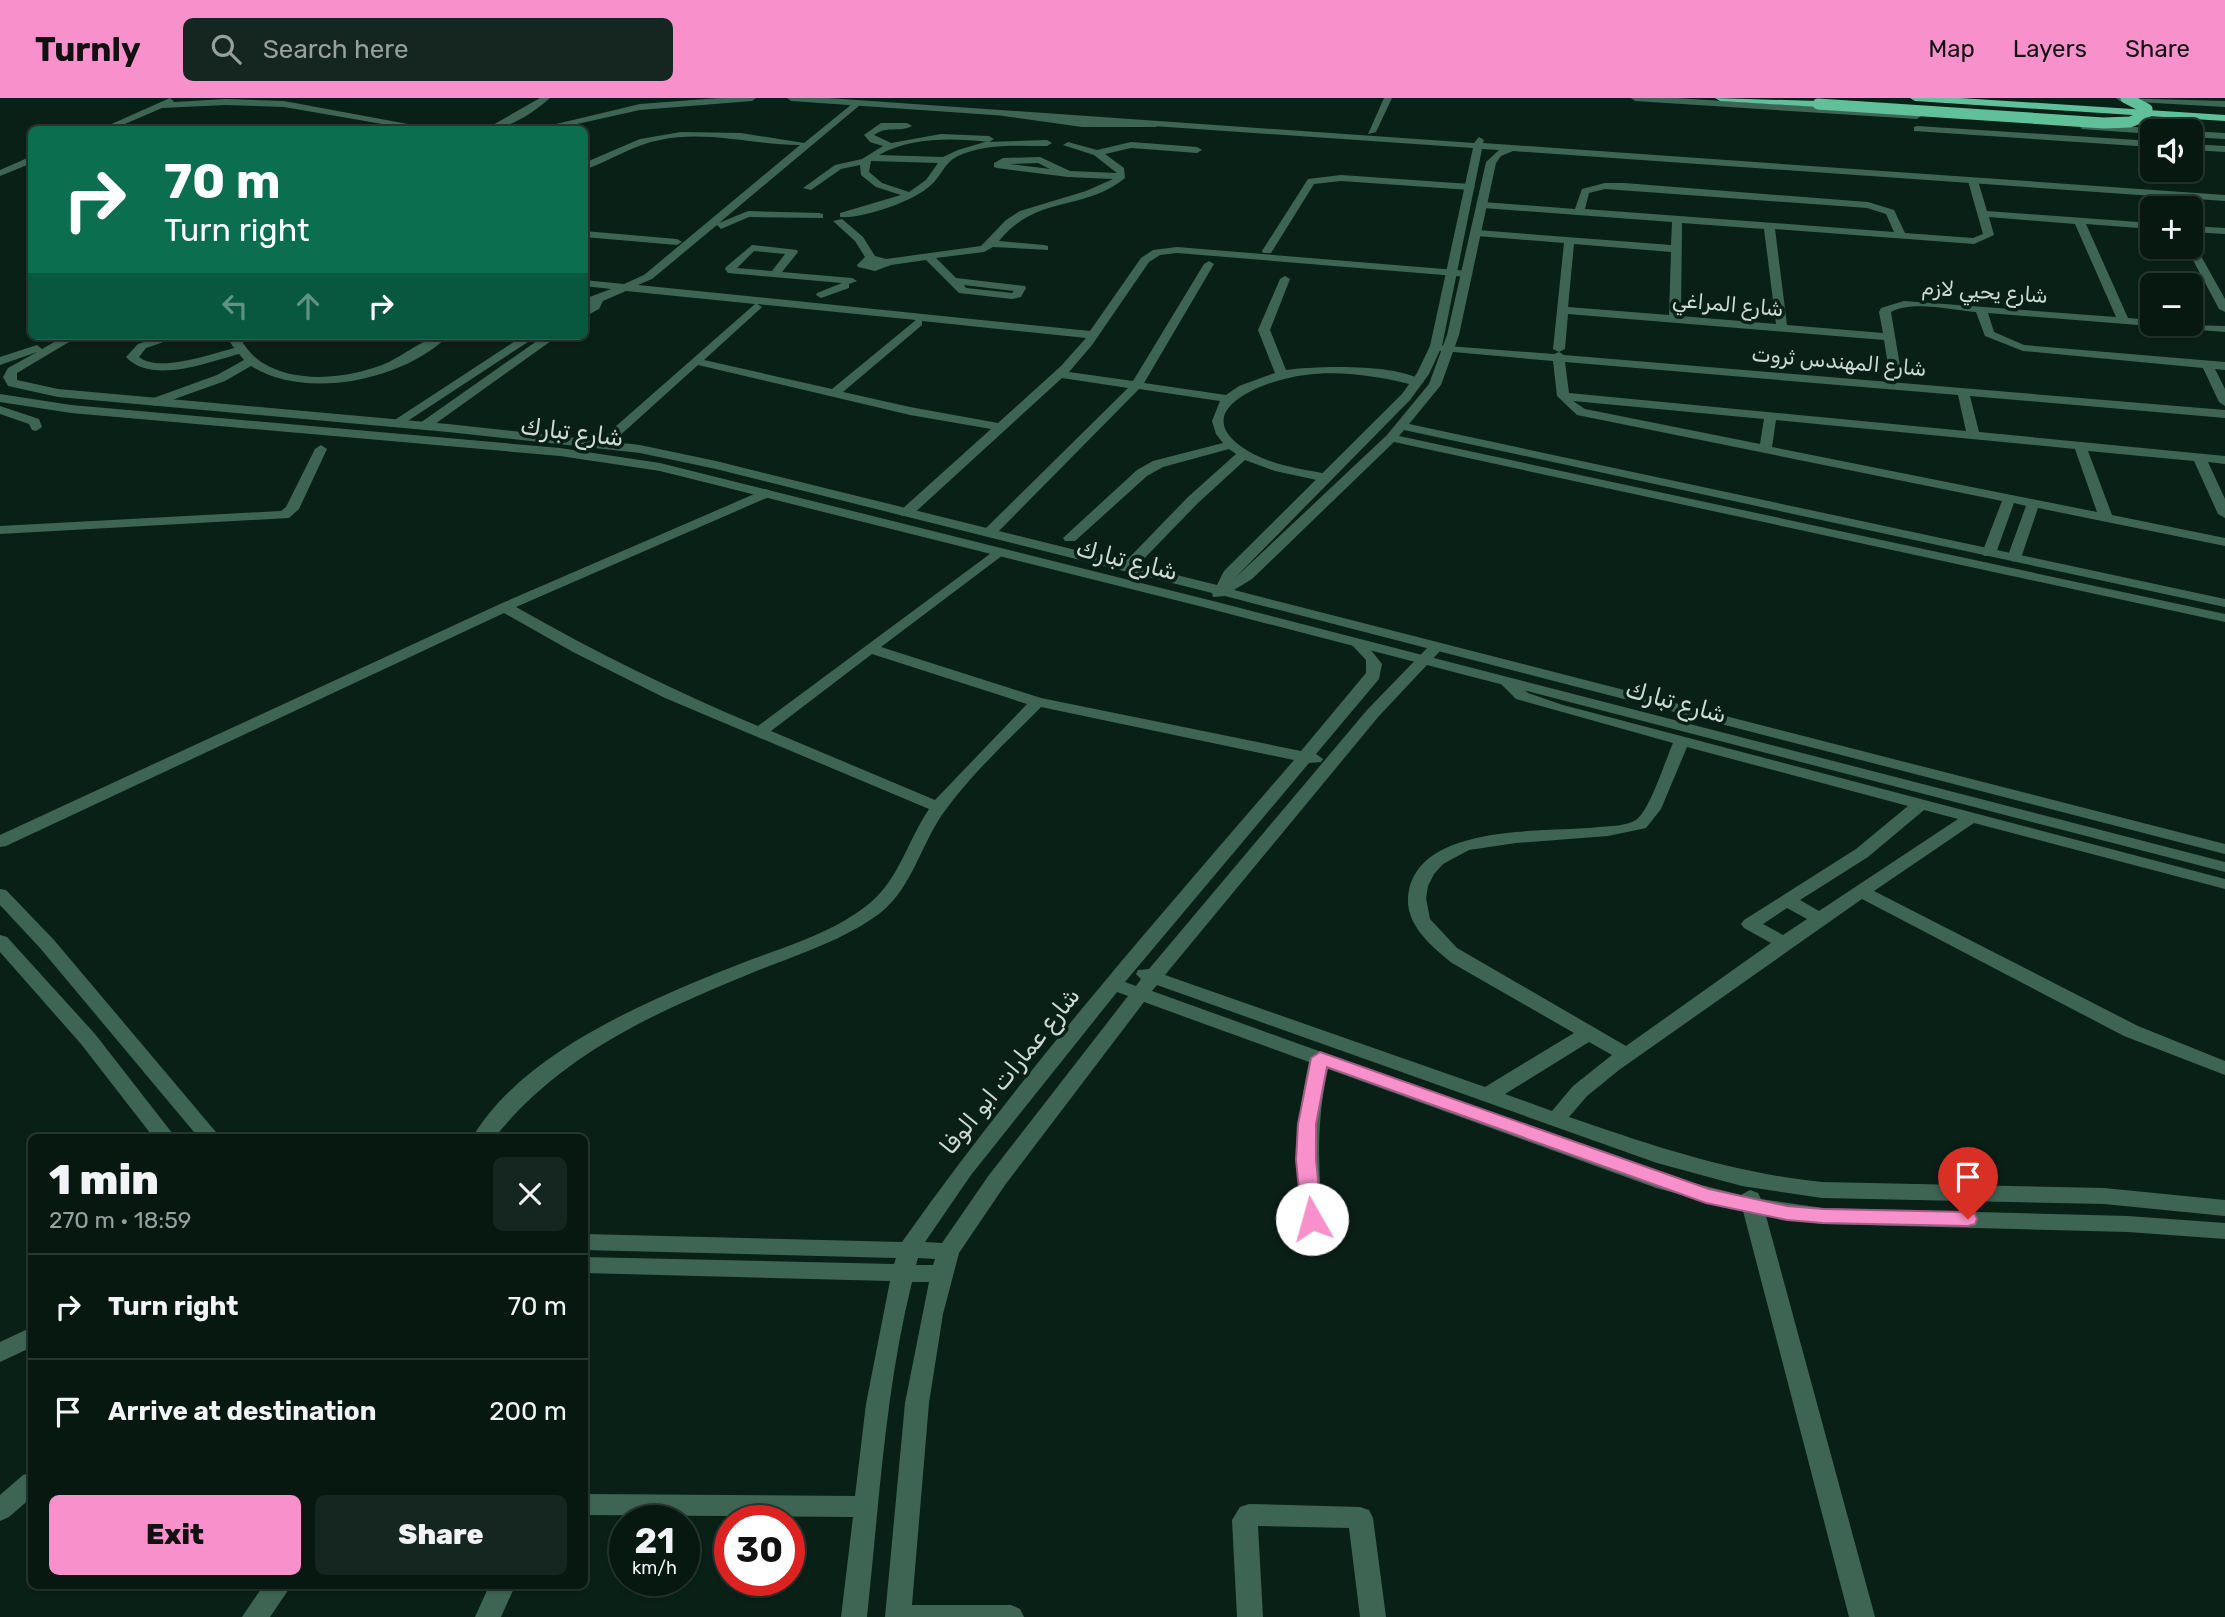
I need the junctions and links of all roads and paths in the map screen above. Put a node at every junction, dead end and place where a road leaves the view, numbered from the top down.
1 (176, 98) edge
2 (546, 98) edge
3 (652, 98) edge
4 (752, 98) edge
5 (791, 98) edge
6 (888, 98) edge
7 (1388, 98) edge
8 (1634, 98) edge
9 (1720, 98) edge
10 (1915, 98) edge
11 (2029, 98) edge
12 (2120, 98) edge
13 (2126, 98) edge
14 (722, 99) edge
15 (845, 102) junction
16 (857, 103) junction
17 (2225, 104) edge
18 (160, 106) junction
19 (640, 107) junction
20 (2225, 110) edge
21 (1000, 112) junction
22 (516, 117) junction
23 (2225, 118) edge
24 (1065, 122) junction
25 (556, 123) junction
26 (1166, 124) junction
27 (1091, 125) junction
28 (112, 126) edge
29 (414, 126) edge
30 (497, 126) edge
31 (547, 126) edge
32 (907, 126) dead end
33 (1272, 129) junction
34 (1917, 129) dead end
35 (2140, 130) edge
36 (981, 131) dead end
37 (816, 132) junction
38 (1371, 132) junction
39 (2203, 135) edge
40 (2225, 136) edge
41 (943, 138) junction
42 (1065, 140) junction
43 (799, 143) junction
44 (971, 143) junction
45 (1479, 143) junction
46 (2140, 143) edge
47 (892, 146) junction
48 (1513, 148) junction
49 (2203, 148) edge
50 (2225, 149) edge
51 (1198, 150) dead end
52 (1097, 153) junction
53 (1702, 158) junction
54 (866, 160) junction
55 (945, 160) junction
56 (28, 161) edge
57 (588, 165) edge
58 (0, 173) edge
59 (1068, 174) junction
60 (1122, 176) junction
61 (1973, 181) junction
62 (1470, 187) junction
63 (808, 188) dead end
64 (751, 191) junction
65 (2225, 191) edge
66 (2163, 194) joint
67 (909, 195) junction
68 (2225, 198) edge
69 (1483, 205) junction
70 (751, 212) junction
71 (1579, 212) junction
72 (1983, 214) junction
73 (841, 218) junction
74 (1677, 219) junction
75 (2079, 220) junction
76 (2140, 225) edge
77 (1769, 226) junction
78 (704, 230) junction
79 (2203, 230) edge
80 (2225, 231) edge
81 (1477, 233) junction
82 (588, 234) edge
83 (1901, 236) junction
84 (1569, 240) junction
85 (677, 242) junction
86 (992, 244) junction
87 (1044, 248) dead end
88 (1676, 249) junction
89 (1267, 251) dead end
90 (929, 257) junction
91 (2199, 259) edge
92 (869, 263) junction
93 (1209, 264) dead end
94 (1451, 269) junction
95 (1469, 270) junction
96 (774, 275) junction
97 (1285, 279) dead end
98 (952, 281) junction
99 (588, 283) edge
100 (848, 284) junction
101 (625, 286) junction
102 (588, 291) edge
103 (2221, 293) edge
104 (821, 295) junction
105 (603, 296) junction
106 (724, 296) junction
107 (837, 297) junction
108 (588, 302) edge
109 (785, 306) junction
110 (756, 307) junction
111 (1981, 309) junction
112 (2225, 309) edge
113 (1563, 310) junction
114 (588, 311) edge
115 (892, 314) junction
116 (1675, 319) junction
117 (2124, 321) junction
118 (2140, 322) edge
119 (918, 323) junction
120 (2203, 327) edge
121 (1782, 328) junction
122 (2225, 329) edge
123 (1454, 335) junction
124 (1889, 337) junction
125 (1091, 339) junction
126 (61, 340) edge
127 (65, 340) edge
128 (162, 340) edge
129 (235, 340) edge
130 (435, 340) edge
131 (535, 340) edge
132 (536, 340) edge
133 (1486, 347) junction
134 (1435, 348) junction
135 (242, 349) junction
136 (1449, 349) junction
137 (1559, 353) junction
138 (0, 361) edge
139 (252, 361) junction
140 (695, 361) junction
141 (2207, 364) junction
142 (2225, 366) edge
143 (269, 370) junction
144 (1282, 376) junction
145 (1896, 377) junction
146 (221, 378) junction
147 (1055, 378) junction
148 (1035, 379) dead end
149 (1418, 382) junction
150 (1925, 384) junction
151 (1137, 385) junction
152 (201, 386) junction
153 (1963, 391) junction
154 (833, 394) junction
155 (1563, 396) junction
156 (0, 398) edge
157 (1229, 399) junction
158 (155, 402) junction
159 (2225, 404) edge
160 (192, 406) junction
161 (0, 410) edge
162 (287, 414) junction
163 (2225, 414) edge
164 (1771, 416) junction
165 (396, 424) junction
166 (36, 426) dead end
167 (272, 426) junction
168 (424, 426) junction
169 (1403, 426) junction
170 (1002, 427) junction
171 (448, 428) junction
172 (1973, 435) junction
173 (1391, 438) junction
174 (559, 439) junction
175 (434, 441) junction
176 (602, 445) junction
177 (1231, 445) junction
178 (2080, 446) junction
179 (321, 449) dead end
180 (1765, 449) junction
181 (545, 451) junction
182 (1244, 454) junction
183 (2199, 457) junction
184 (2225, 460) edge
185 (1326, 478) junction
186 (766, 494) junction
187 (2009, 499) junction
188 (2033, 504) junction
189 (292, 509) junction
190 (906, 513) junction
191 (2225, 514) edge
192 (2105, 518) junction
193 (0, 522) edge
194 (0, 530) edge
195 (990, 532) junction
196 (1070, 538) dead end
197 (2225, 542) edge
198 (1057, 549) junction
199 (998, 552) junction
200 (1989, 553) junction
201 (2014, 558) junction
202 (1042, 562) junction
203 (1128, 567) junction
204 (1220, 592) junction
205 (2225, 603) edge
206 (1208, 604) junction
207 (2206, 606) junction
208 (505, 607) junction
209 (2225, 618) edge
210 (1358, 643) junction
211 (869, 648) junction
212 (1429, 654) junction
213 (1507, 682) junction
214 (1038, 702) junction
215 (758, 733) junction
216 (1682, 741) junction
217 (1305, 756) junction
218 (1332, 762) junction
219 (1922, 803) junction
220 (939, 807) junction
221 (1972, 817) junction
222 (0, 842) edge
223 (2225, 849) edge
224 (2225, 867) edge
225 (2225, 884) edge
226 (1863, 892) junction
227 (0, 894) edge
228 (1788, 901) junction
229 (1819, 919) junction
230 (0, 941) edge
231 (1784, 943) junction
232 (1119, 976) junction
233 (1147, 985) junction
234 (1588, 1034) junction
235 (1627, 1055) junction
236 (1320, 1058) junction
237 (2225, 1068) edge
238 (1488, 1095) junction
239 (1556, 1119) junction
240 (163, 1134) edge
241 (208, 1134) edge
242 (485, 1134) edge
243 (1746, 1181) junction
244 (1752, 1206) junction
245 (2221, 1208) edge
246 (2225, 1231) edge
247 (1315, 1241) dead end
248 (588, 1242) edge
249 (909, 1250) junction
250 (948, 1251) junction
251 (826, 1260) junction
252 (588, 1265) edge
253 (901, 1272) junction
254 (940, 1274) junction
255 (28, 1338) edge
256 (0, 1353) edge
257 (28, 1486) edge
258 (588, 1504) edge
259 (864, 1507) junction
260 (0, 1510) edge
261 (276, 1589) edge
262 (501, 1589) edge
263 (898, 1616) edge
264 (255, 1617) edge
265 (488, 1617) edge
266 (854, 1617) edge
267 (1011, 1617) edge
268 (1250, 1617) edge
269 (1373, 1617) edge
270 (1863, 1617) edge

1 - 18 street
2 - 22 street
3 - 19 street
4 - 14 street
5 - 15 street
6 - 33 street
7 - 38 street
8 - 35 street
9 - 13 highway, bridge
10 - 23 highway
11 - 20 highway
12 - 17 street
14 - 19 street
15 - 16 street
15 - 37 street
16 - 21 street
16 - 37 street
18 - 28 street
18 - 29 street
19 - 25 street
21 - 24 street
21 - 26 street
22 - 25 street
22 - 30 street
24 - 27 street
24 - 42 street
25 - 31 street
26 - 27 street
26 - 33 street
27 - 42 street
32 - 47 street
33 - 38 street
33 - 45 street
34 - 46 street
36 - 41 street
37 - 43 street
37 - 64 street
38 - 45 street
39 - 40 street
41 - 44 street
41 - 47 street
42 - 44 street
42 - 52 street
43 - 57 street
43 - 85 street
44 - 55 street
45 - 48 street
45 - 53 street
45 - 62 street
47 - 54 street
48 - 53 street
48 - 69 street
49 - 50 street
51 - 52 street
52 - 60 street
53 - 61 street
53 - 65 street
54 - 55 street
54 - 63 street
54 - 67 street
55 - 67 street
56 - 58 street
59 - 59 street
59 - 60 street
60 - 86 street
61 - 66 street
61 - 72 street
62 - 89 street
62 - 94 street
64 - 70 street
64 - 78 street
66 - 68 street
67 - 73 street
69 - 71 street
69 - 81 street
70 - 73 street
70 - 78 street
71 - 74 street
71 - 83 street
72 - 75 street
72 - 83 street
73 - 92 street
74 - 77 street
74 - 88 street
75 - 76 street
75 - 117 street
77 - 83 street
77 - 121 street
78 - 101 street
79 - 80 street
81 - 84 street
81 - 95 street
82 - 85 street
84 - 88 street
84 - 113 street
85 - 101 street
86 - 87 street
86 - 90 street
88 - 116 street
90 - 92 street
90 - 98 street
91 - 103 street
92 - 100 street
93 - 151 street
94 - 95 street
94 - 125 street
94 - 134 street
95 - 123 street
96 - 96 street
96 - 100 street
97 - 144 street
98 - 98 street
99 - 101 street
100 - 104 street
100 - 107 street
101 - 105 street
101 - 106 street
102 - 105 street
103 - 112 street
104 - 106 street
104 - 107 street
105 - 108 street
105 - 110 street
105 - 114 street
106 - 109 street
107 - 115 street
109 - 110 street
109 - 115 street
109 - 119 street
110 - 140 street
111 - 117 street, شارع يحيي لازم
111 - 124 street, شارع يحيي لازم
111 - 141 street
113 - 116 street, شارع المراغي
113 - 137 street
115 - 125 street
116 - 121 street, شارع المراغي
117 - 118 street, شارع يحيي لازم
119 - 125 street
119 - 154 street
120 - 122 street
121 - 124 street, شارع المراغي
123 - 133 street, شارع المهندس ثروت
123 - 136 street
124 - 145 street, شارع يحيي لازم
125 - 147 street
126 - 138 street
127 - 158 street, شارع تبارك
128 - 135 street
129 - 135 street
130 - 143 street
131 - 165 street
132 - 168 street
133 - 136 street, شارع المهندس ثروت
133 - 137 street, شارع المهندس ثروت
134 - 136 street, شارع المهندس ثروت
134 - 149 street
135 - 139 street
136 - 169 street
137 - 145 street, شارع المهندس ثروت
137 - 150 street, شارع المهندس ثروت
137 - 155 street
139 - 143 street
139 - 146 street
140 - 154 street
140 - 176 street
141 - 142 street
141 - 159 street
143 - 146 street
144 - 149 street
144 - 157 street
145 - 150 street, شارع المهندس ثروت
146 - 152 street
147 - 148 street
147 - 151 street
147 - 170 street
149 - 185 street
150 - 153 street, شارع المهندس ثروت
150 - 159 street, شارع المهندس ثروت
151 - 157 street
151 - 195 street
152 - 158 street
152 - 160 street
153 - 163 street, شارع المهندس ثروت
153 - 172 street
154 - 170 street
155 - 164 street
155 - 180 street
156 - 167 street, شارع تبارك
157 - 177 street
158 - 160 street, شارع تبارك
160 - 162 street, شارع تبارك
161 - 166 street
162 - 165 street, شارع تبارك
162 - 167 street
164 - 172 street
164 - 180 street
165 - 168 street, شارع تبارك
167 - 175 street, شارع تبارك
168 - 171 street, شارع تبارك
169 - 173 street
169 - 200 street
170 - 190 street
171 - 174 street, شارع تبارك
171 - 175 street
172 - 178 street
173 - 204 street
173 - 207 street
174 - 176 street, شارع تبارك
174 - 181 street
175 - 181 street, شارع تبارك
176 - 190 street, شارع تبارك
177 - 182 street
177 - 196 street
178 - 183 street
178 - 192 street
179 - 189 street
180 - 187 street
181 - 186 street, شارع تبارك
182 - 185 street
182 - 203 street
183 - 184 street
183 - 191 street
185 - 204 street
186 - 199 street, شارع تبارك
186 - 208 street
187 - 188 street
187 - 200 street
188 - 192 street
188 - 201 street
189 - 193 street
189 - 194 street
190 - 195 street, شارع تبارك
192 - 197 street
195 - 198 street, شارع تبارك
198 - 202 street
198 - 203 street, شارع تبارك
199 - 202 street, شارع تبارك
199 - 211 street
200 - 201 street
201 - 207 street
202 - 206 street, شارع تبارك
203 - 204 street, شارع تبارك
204 - 206 street
204 - 212 street, شارع تبارك
205 - 207 street
206 - 210 street, شارع تبارك
207 - 209 street
208 - 215 street
208 - 222 street
210 - 212 street, شارع تبارك
210 - 217 street, شارع عمارات ابو الوفا
211 - 214 street
211 - 215 street
212 - 213 street, شارع تبارك
212 - 218 street
212 - 223 street, شارع تبارك
213 - 216 street
213 - 224 street, شارع تبارك
214 - 217 street
214 - 220 street
215 - 220 street
216 - 219 street
216 - 234 street
217 - 218 street
217 - 232 street, شارع عمارات ابو الوفا
218 - 233 street
219 - 221 street
219 - 228 street
220 - 242 street
221 - 225 street
221 - 226 street
226 - 229 street
226 - 237 street
227 - 241 street
228 - 229 street
228 - 231 street
229 - 231 street
230 - 240 street
231 - 235 street
232 - 233 street
232 - 249 street, شارع عمارات ابو الوفا
233 - 236 street
233 - 238 street
233 - 250 street
234 - 235 street
234 - 238 street
235 - 239 street
236 - 244 street
236 - 247 street
238 - 239 street
239 - 243 street
243 - 244 street
243 - 245 street
244 - 246 street
244 - 270 street
245 - 246 street
248 - 251 street
249 - 250 street
249 - 251 street
249 - 253 street, شارع عمارات ابو الوفا
250 - 254 street
251 - 252 street
251 - 253 street
253 - 254 street
253 - 259 street, شارع عمارات ابو الوفا
254 - 263 street
255 - 256 street
257 - 260 street
258 - 259 street
259 - 266 street, شارع عمارات ابو الوفا
261 - 264 street
262 - 265 street
263 - 267 street
268 - 269 street

